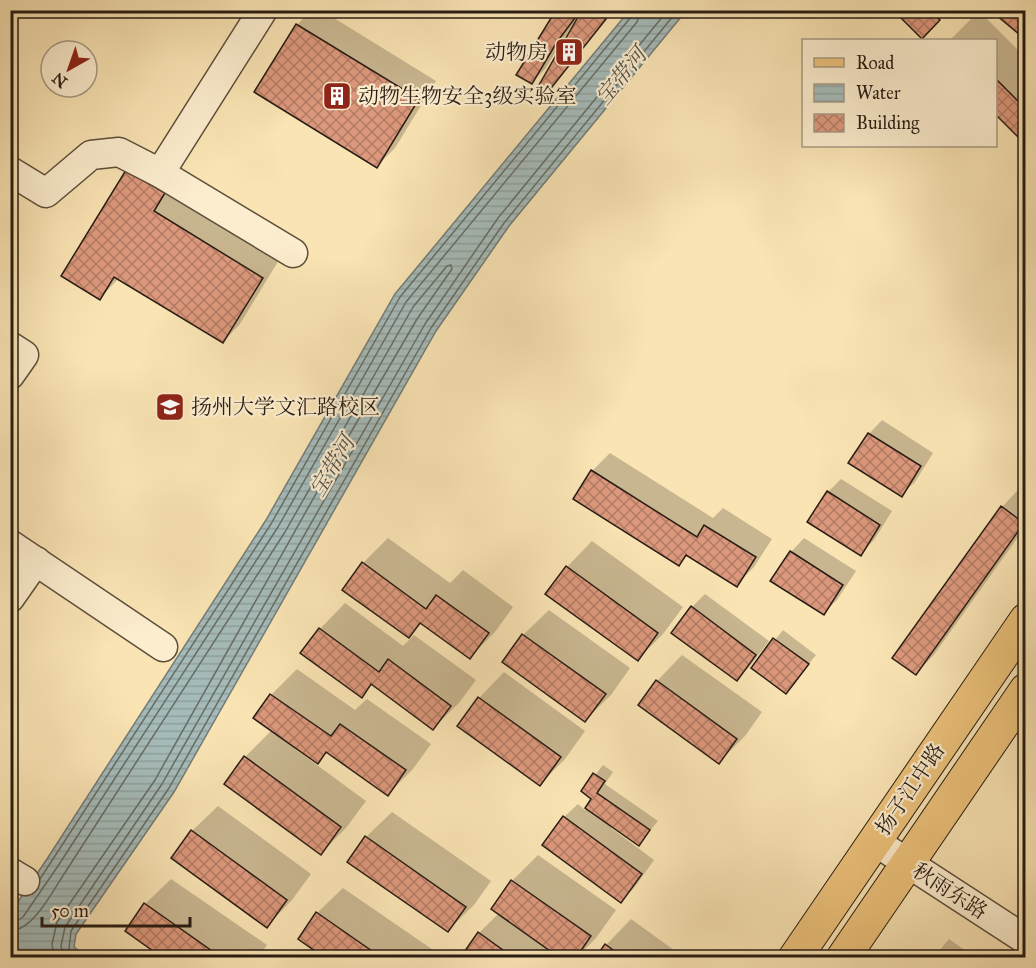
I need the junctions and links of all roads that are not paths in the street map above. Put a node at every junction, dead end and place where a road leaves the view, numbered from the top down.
1 (263, 10) edge
2 (160, 173) junction
3 (14, 179) edge
4 (293, 253) dead end
5 (10, 346) edge
6 (10, 375) edge
7 (10, 544) edge
8 (36, 561) junction
9 (10, 598) edge
10 (1026, 620) edge
11 (163, 647) dead end
12 (1026, 690) edge
13 (874, 841) junction
14 (909, 864) junction
15 (1026, 940) edge
16 (795, 957) edge
17 (843, 957) edge

1 - 2 street
2 - 3 street
2 - 4 street
5 - 6 street
7 - 8 street
8 - 9 street
8 - 11 street
10 - 13 main road, 扬子江中路
12 - 14 main road, 扬子江中路
13 - 14 street, 秋雨东路
13 - 16 main road, 扬子江中路
14 - 15 street, 秋雨东路
14 - 17 main road, 扬子江中路

